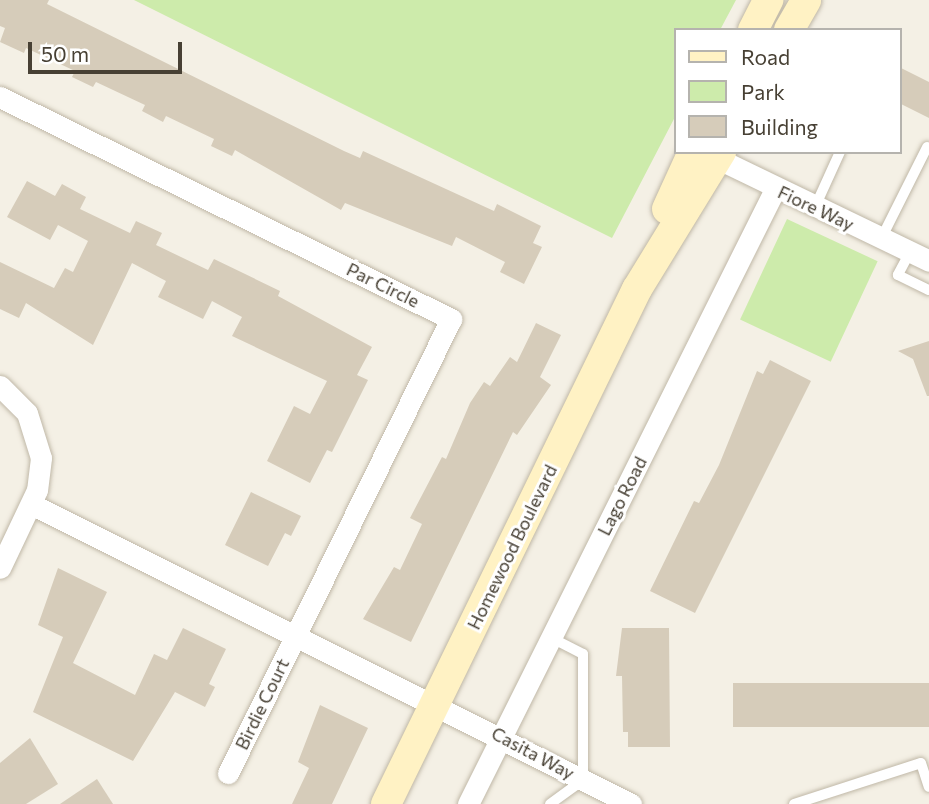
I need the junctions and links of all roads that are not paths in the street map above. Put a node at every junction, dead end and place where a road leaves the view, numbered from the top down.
1 (768, 0) edge
2 (806, 0) edge
3 (754, 28) edge
4 (790, 28) edge
5 (0, 97) edge
6 (927, 147) dead end
7 (709, 154) edge
8 (839, 154) edge
9 (775, 189) junction
10 (814, 207) junction
11 (881, 239) junction
12 (920, 257) edge
13 (929, 290) edge
14 (0, 386) edge
15 (31, 504) junction
16 (0, 568) edge
17 (296, 634) junction
18 (551, 638) junction
19 (434, 704) junction
20 (502, 736) junction
21 (228, 773) dead end
22 (583, 779) junction
23 (929, 787) edge
24 (386, 804) edge
25 (468, 804) edge
26 (550, 804) edge
27 (631, 804) edge
28 (794, 804) edge

1 - 3 street
2 - 4 street
5 - 17 street, Par Circle
6 - 11 lane
7 - 9 street, Fiore Way
7 - 19 street, Homewood Boulevard
8 - 10 lane
9 - 10 street, Fiore Way
9 - 18 street, Lago Road
10 - 11 street, Fiore Way
11 - 12 street, Fiore Way
12 - 13 lane
14 - 15 street
15 - 16 street
15 - 17 street
17 - 19 street
17 - 21 street, Birdie Court
18 - 20 street, Lago Road
18 - 22 lane
19 - 20 street, Casita Way
19 - 24 street, Homewood Boulevard
20 - 22 street, Casita Way
20 - 25 street, Lago Road
22 - 26 lane
22 - 27 street, Casita Way
23 - 28 lane

